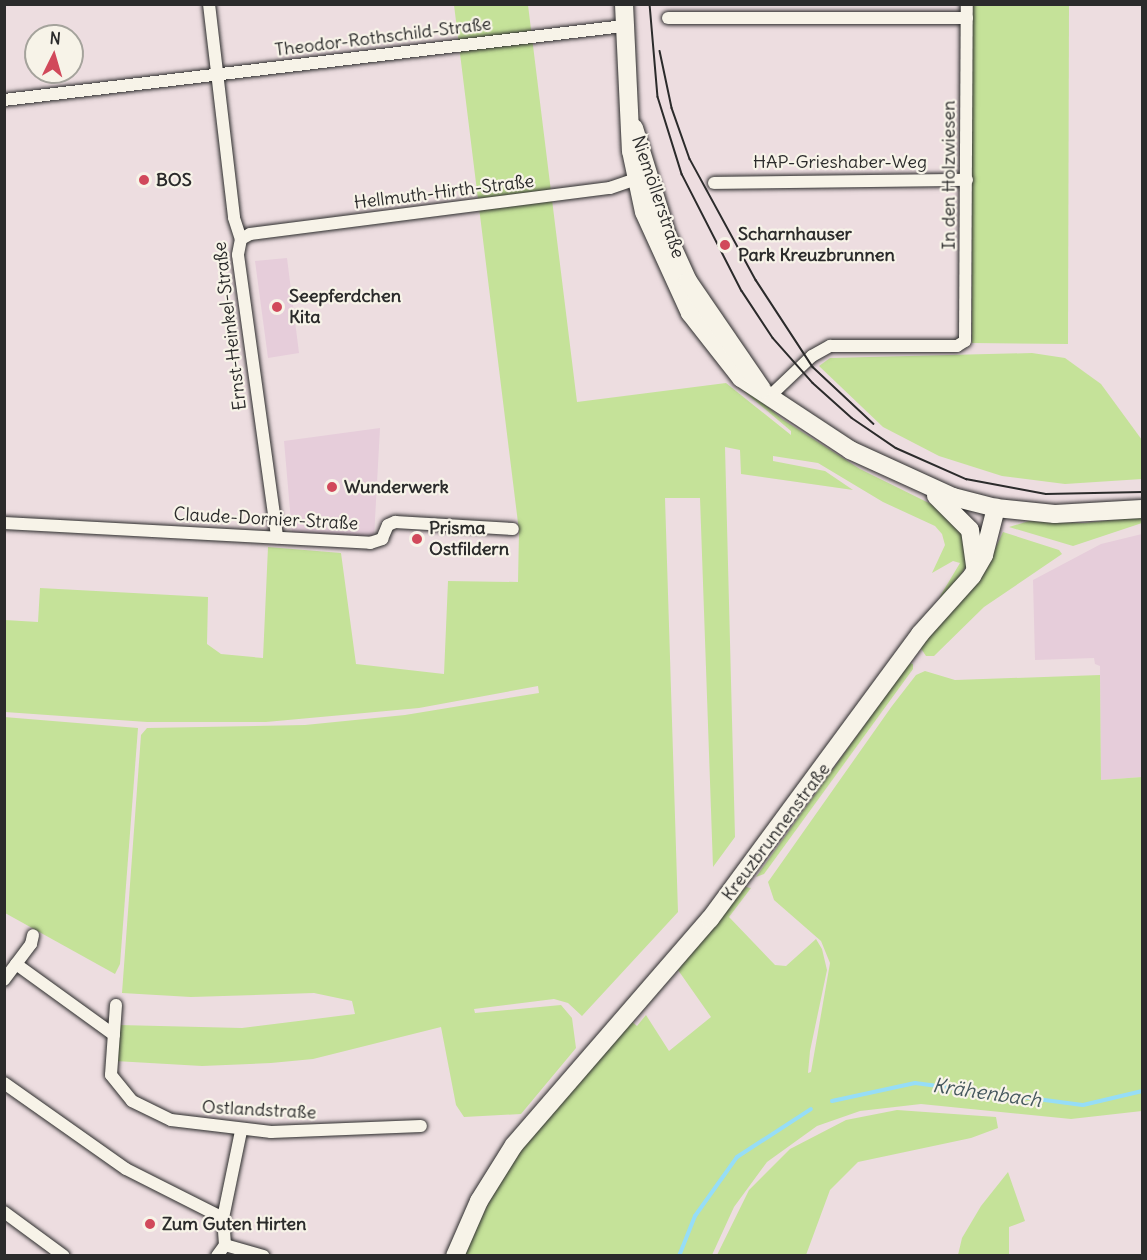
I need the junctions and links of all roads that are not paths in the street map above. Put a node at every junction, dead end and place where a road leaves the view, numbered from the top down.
1 (208, 4) edge
2 (624, 4) edge
3 (967, 4) edge
4 (668, 18) dead end
5 (967, 18) junction
6 (624, 26) junction
7 (218, 75) junction
8 (4, 100) edge
9 (642, 177) junction
10 (967, 180) junction
11 (714, 183) dead end
12 (241, 239) junction
13 (766, 393) junction
14 (922, 486) junction
15 (996, 507) junction
16 (1143, 509) edge
17 (4, 523) edge
18 (513, 529) dead end
19 (278, 537) junction
20 (975, 572) junction
21 (33, 935) dead end
22 (16, 964) junction
23 (5, 979) edge
24 (116, 1005) dead end
25 (114, 1035) junction
26 (4, 1083) edge
27 (421, 1126) dead end
28 (242, 1131) junction
29 (4, 1212) edge
30 (223, 1218) junction
31 (221, 1250) edge
32 (64, 1256) edge
33 (262, 1256) edge
34 (455, 1256) edge

1 - 7 street
2 - 6 main road, Niemöllerstraße
3 - 5 street, In den Holzwiesen
4 - 5 street
5 - 10 street, In den Holzwiesen
6 - 7 street, Theodor-Rothschild-Straße
6 - 9 main road, Niemöllerstraße
7 - 8 street, Theodor-Rothschild-Straße
7 - 12 street, Ernst-Heinkel-Straße
9 - 12 street, Hellmuth-Hirth-Straße
9 - 13 main road, Niemöllerstraße
10 - 11 street, HAP-Grieshaber-Weg
10 - 13 street, In den Holzwiesen
12 - 19 street, Ernst-Heinkel-Straße
13 - 14 main road, Niemöllerstraße
14 - 15 main road, Niemöllerstraße
14 - 20 main road
15 - 16 main road, Niemöllerstraße
15 - 20 main road, Kreuzbrunnenstraße
17 - 19 street, Claude-Dornier-Straße
18 - 19 street, Claude-Dornier-Straße
20 - 34 main road, Kreuzbrunnenstraße
21 - 22 street
22 - 23 street
22 - 25 street
24 - 25 street, Ostlandstraße
25 - 28 street, Ostlandstraße
26 - 30 street
27 - 28 street, Ostlandstraße
28 - 30 street
29 - 32 street
30 - 31 street
31 - 33 street

